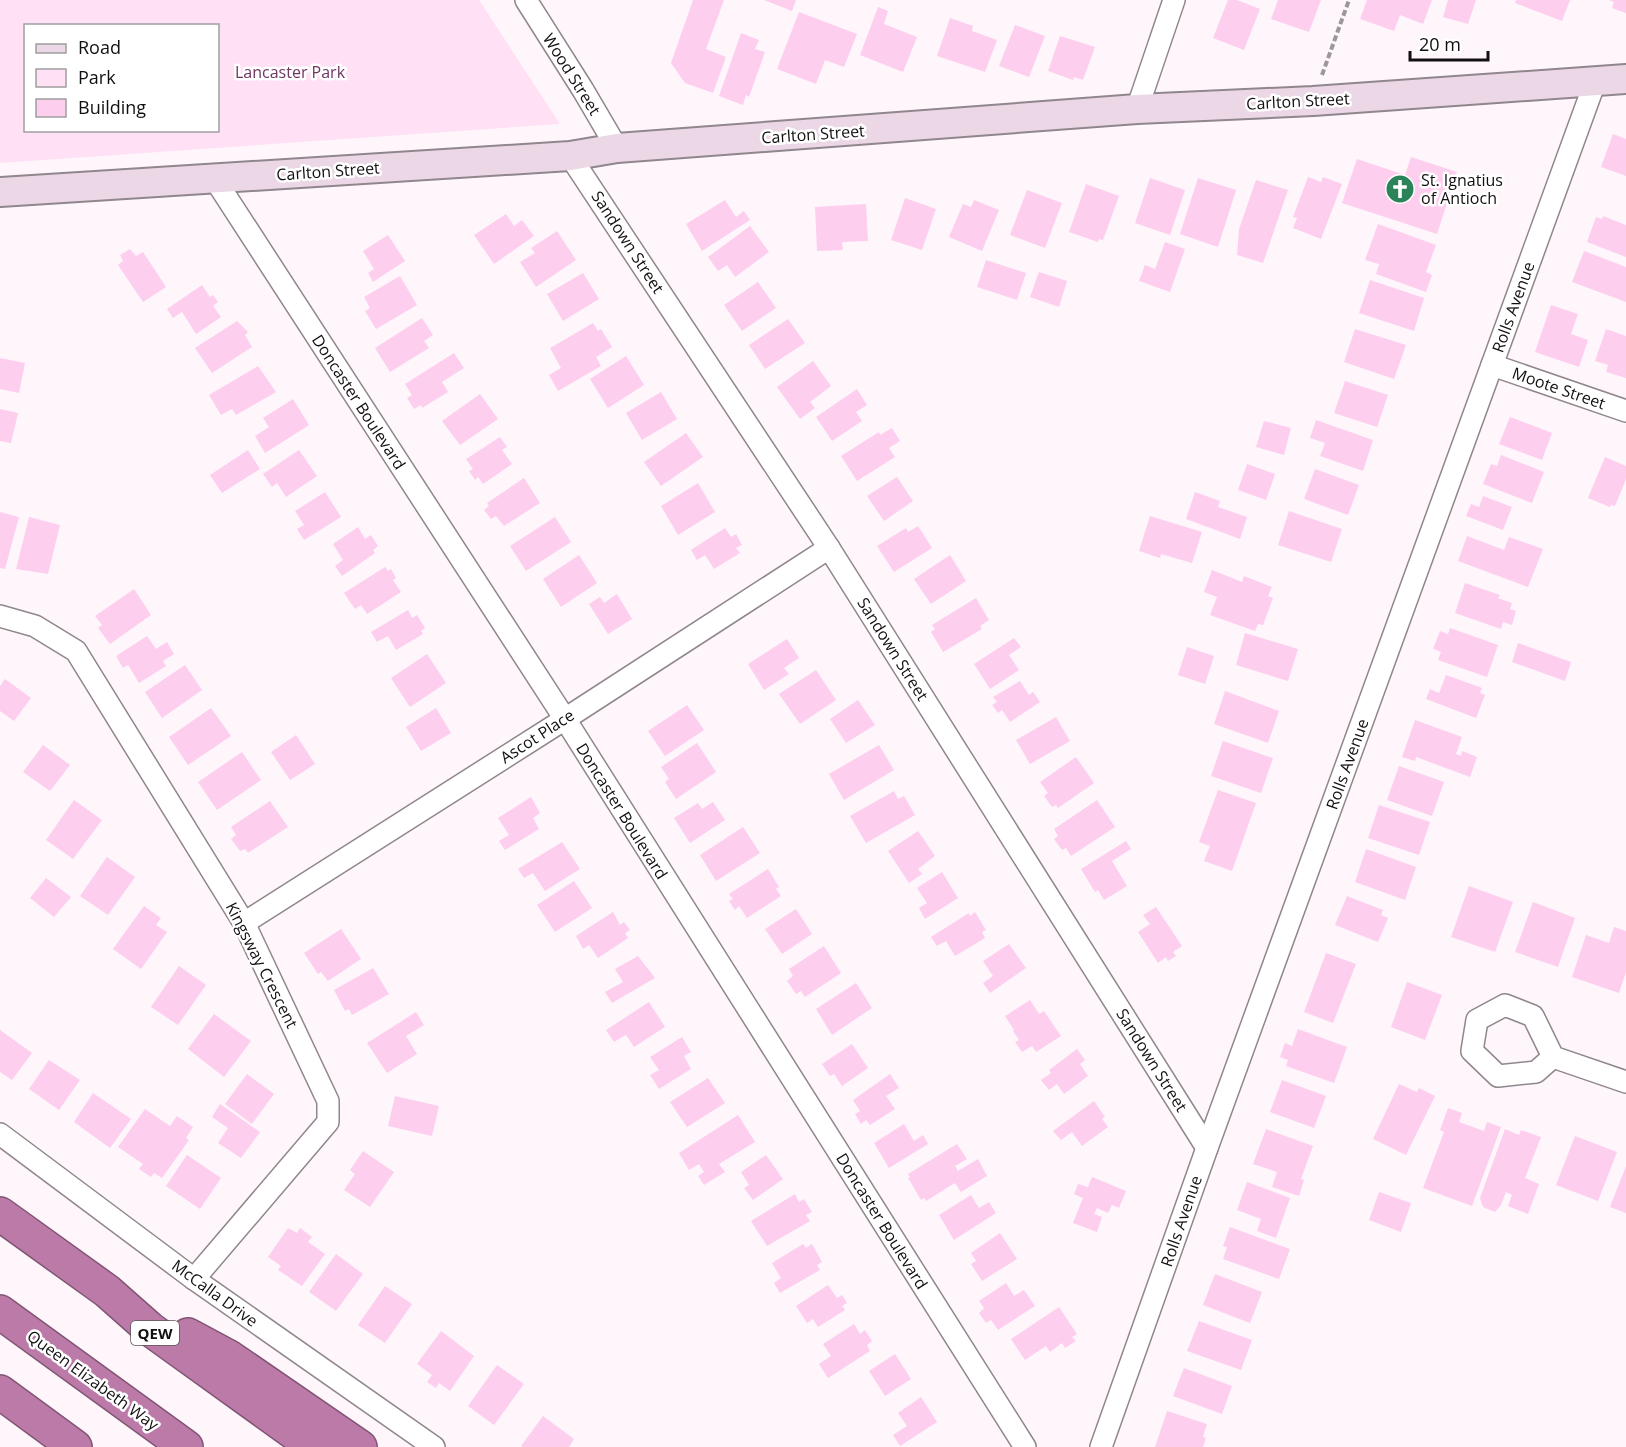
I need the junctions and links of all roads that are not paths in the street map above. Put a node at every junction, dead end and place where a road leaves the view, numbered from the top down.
1 (526, 0) edge
2 (1174, 0) edge
3 (1626, 79) edge
4 (1595, 82) junction
5 (1137, 110) junction
6 (617, 148) junction
7 (570, 156) junction
8 (214, 178) junction
9 (0, 192) edge
10 (1492, 365) junction
11 (1626, 411) edge
12 (829, 548) junction
13 (0, 616) edge
14 (564, 719) junction
15 (244, 923) junction
16 (1553, 1057) dead end
17 (1626, 1082) edge
18 (0, 1134) edge
19 (1207, 1148) junction
20 (0, 1214) edge
21 (194, 1279) junction
22 (107, 1291) junction
23 (0, 1312) edge
24 (0, 1392) edge
25 (75, 1447) edge
26 (186, 1447) edge
27 (314, 1447) edge
28 (360, 1447) edge
29 (434, 1447) edge
30 (1025, 1447) edge
31 (1101, 1447) edge

1 - 6 street, Wood Street
2 - 5 street
3 - 4 main road, Carlton Street
4 - 5 main road, Carlton Street
4 - 10 street, Rolls Avenue
5 - 6 main road, Carlton Street
6 - 7 main road, Carlton Street
7 - 8 main road, Carlton Street
7 - 12 street, Sandown Street
8 - 9 main road, Carlton Street
8 - 14 street, Doncaster Boulevard
10 - 11 street, Moote Street
10 - 19 street, Rolls Avenue
12 - 14 street, Ascot Place
12 - 19 street, Sandown Street
13 - 15 street, Kingsway Crescent
14 - 15 street, Ascot Place
14 - 30 street, Doncaster Boulevard
15 - 21 street, Kingsway Crescent
16 - 17 street
18 - 21 street, McCalla Drive
19 - 31 street, Rolls Avenue
20 - 22 highway, QEW
21 - 29 street, McCalla Drive
22 - 27 highway, QEW
22 - 28 highway
23 - 26 highway, Queen Elizabeth Way
24 - 25 highway

